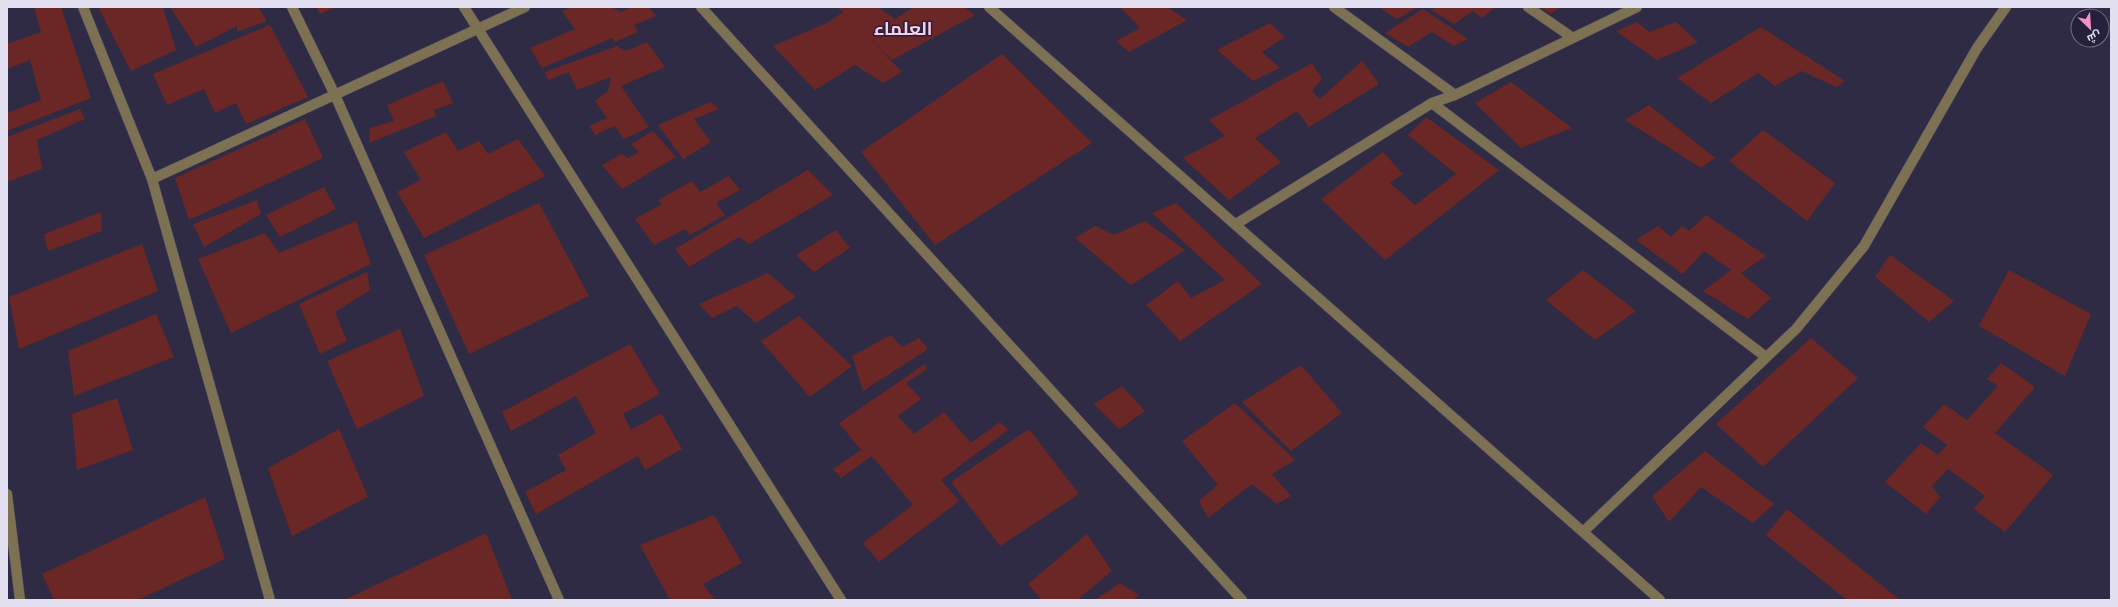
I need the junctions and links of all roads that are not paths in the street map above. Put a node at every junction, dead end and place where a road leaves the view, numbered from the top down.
1 (83, 7) edge
2 (292, 7) edge
3 (464, 7) edge
4 (525, 7) edge
5 (701, 7) edge
6 (989, 7) edge
7 (1334, 7) edge
8 (1528, 7) edge
9 (1637, 7) edge
10 (2006, 7) edge
11 (478, 29) junction
12 (1573, 38) junction
13 (335, 95) junction
14 (1455, 95) junction
15 (1432, 103) junction
16 (152, 179) junction
17 (1236, 224) junction
18 (1766, 357) junction
19 (7, 494) edge
20 (1584, 531) junction
21 (20, 600) edge
22 (270, 600) edge
23 (559, 600) edge
24 (840, 600) edge
25 (1242, 600) edge
26 (1660, 600) edge

1 - 16 street
2 - 13 street
3 - 11 street
4 - 11 street
5 - 25 street
6 - 17 street
7 - 14 street
8 - 12 street
9 - 12 street
10 - 18 street
11 - 13 street
11 - 24 street
12 - 14 street
13 - 16 street
13 - 23 street
14 - 15 street
15 - 17 street
15 - 18 street
16 - 22 street
17 - 20 street
18 - 20 street
19 - 21 street
20 - 26 street

